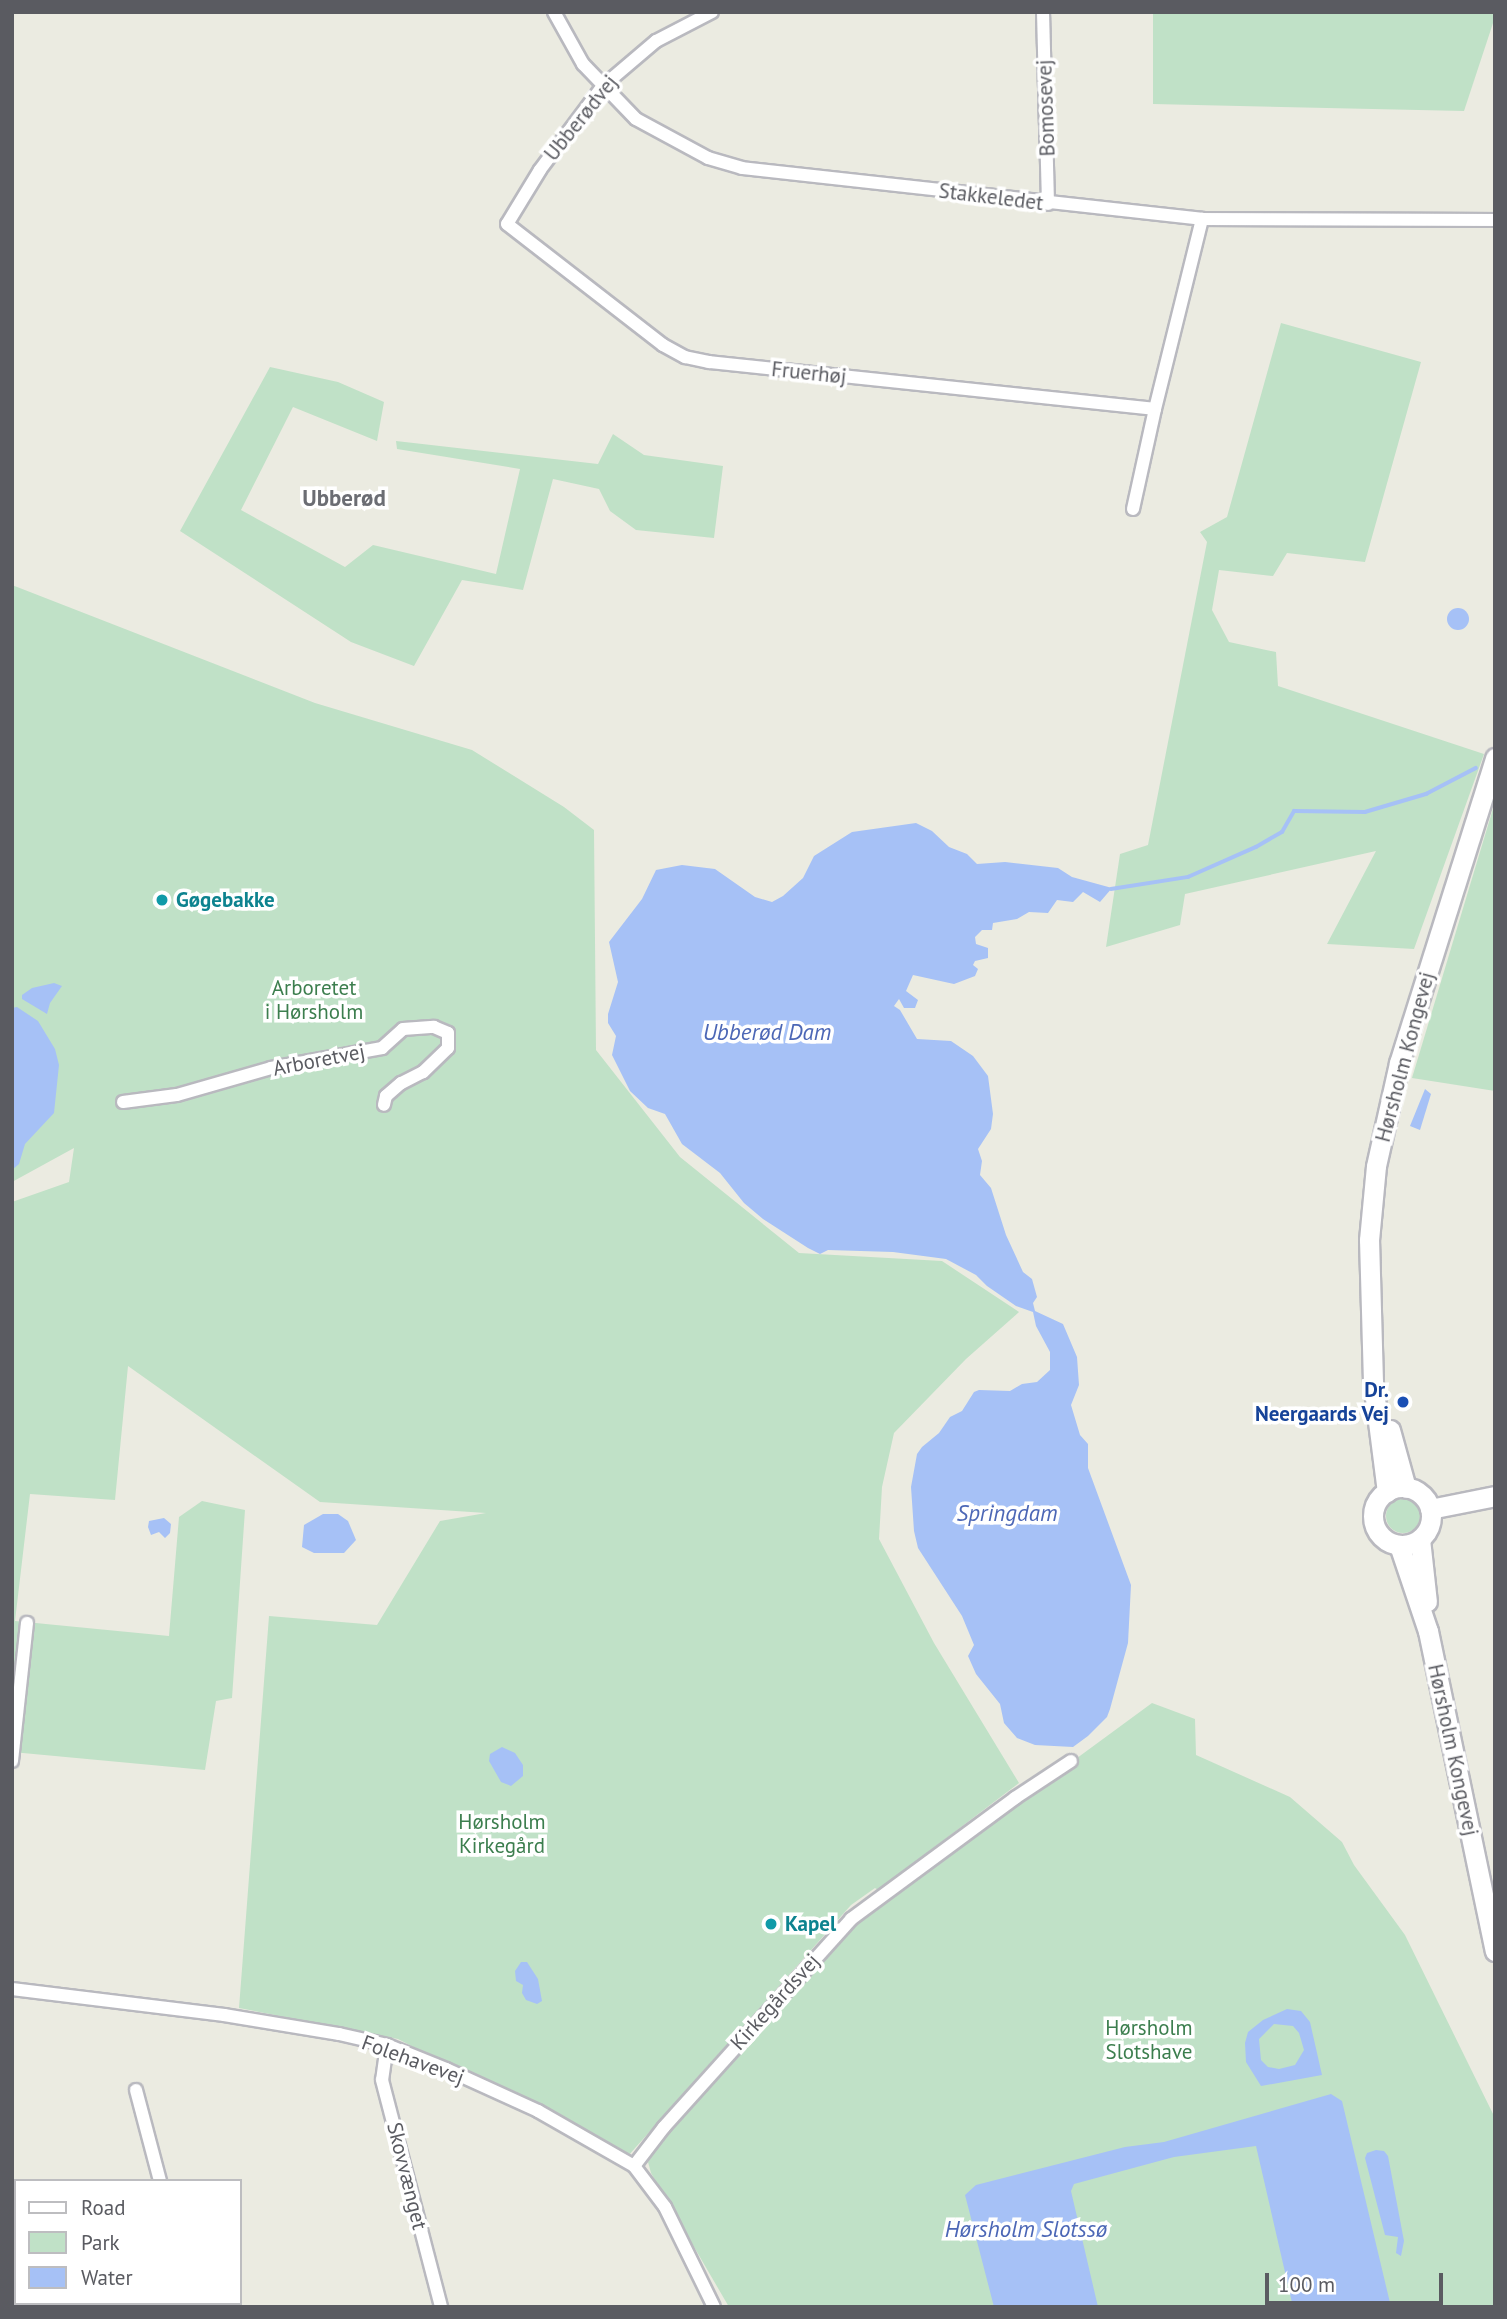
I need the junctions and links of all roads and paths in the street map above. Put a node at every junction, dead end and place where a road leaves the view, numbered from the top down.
1 (554, 12) edge
2 (712, 12) edge
3 (1043, 12) edge
4 (601, 87) junction
5 (1048, 204) junction
6 (1202, 219) junction
7 (1495, 220) edge
8 (507, 224) joint
9 (1155, 409) junction
10 (1133, 509) dead end
11 (1495, 758) edge
12 (123, 1102) dead end
13 (384, 1105) dead end
14 (1396, 1490) junction
15 (1495, 1496) edge
16 (1430, 1509) junction
17 (1420, 1539) junction
18 (1399, 1545) junction
19 (27, 1623) dead end
20 (1428, 1631) junction
21 (1071, 1761) dead end
22 (12, 1762) edge
23 (1495, 1951) edge
24 (12, 1989) edge
25 (387, 2045) junction
26 (136, 2090) dead end
27 (634, 2166) junction
28 (159, 2179) edge
29 (441, 2307) edge
30 (714, 2307) edge

1 - 4 street, Stakkeledet
2 - 4 street, Ubberødvej
3 - 5 street, Bomosevej
4 - 5 street, Stakkeledet
4 - 8 street, Ubberødvej
5 - 6 street, Stakkeledet
6 - 7 street, Stakkeledet
6 - 9 street
8 - 9 street, Fruerhøj
9 - 10 street
11 - 14 main road, Hørsholm Kongevej
12 - 13 street, Arboretvej
14 - 16 main road
14 - 18 main road
15 - 16 main road
16 - 17 main road
17 - 18 main road
17 - 20 main road, Hørsholm Kongevej
18 - 20 main road, Hørsholm Kongevej
19 - 22 street
20 - 23 main road, Hørsholm Kongevej
21 - 27 street, Kirkegårdsvej
24 - 25 street, Folehavevej
25 - 27 street, Folehavevej
25 - 29 street, Skovvænget
26 - 28 street
27 - 30 street, Folehavevej

